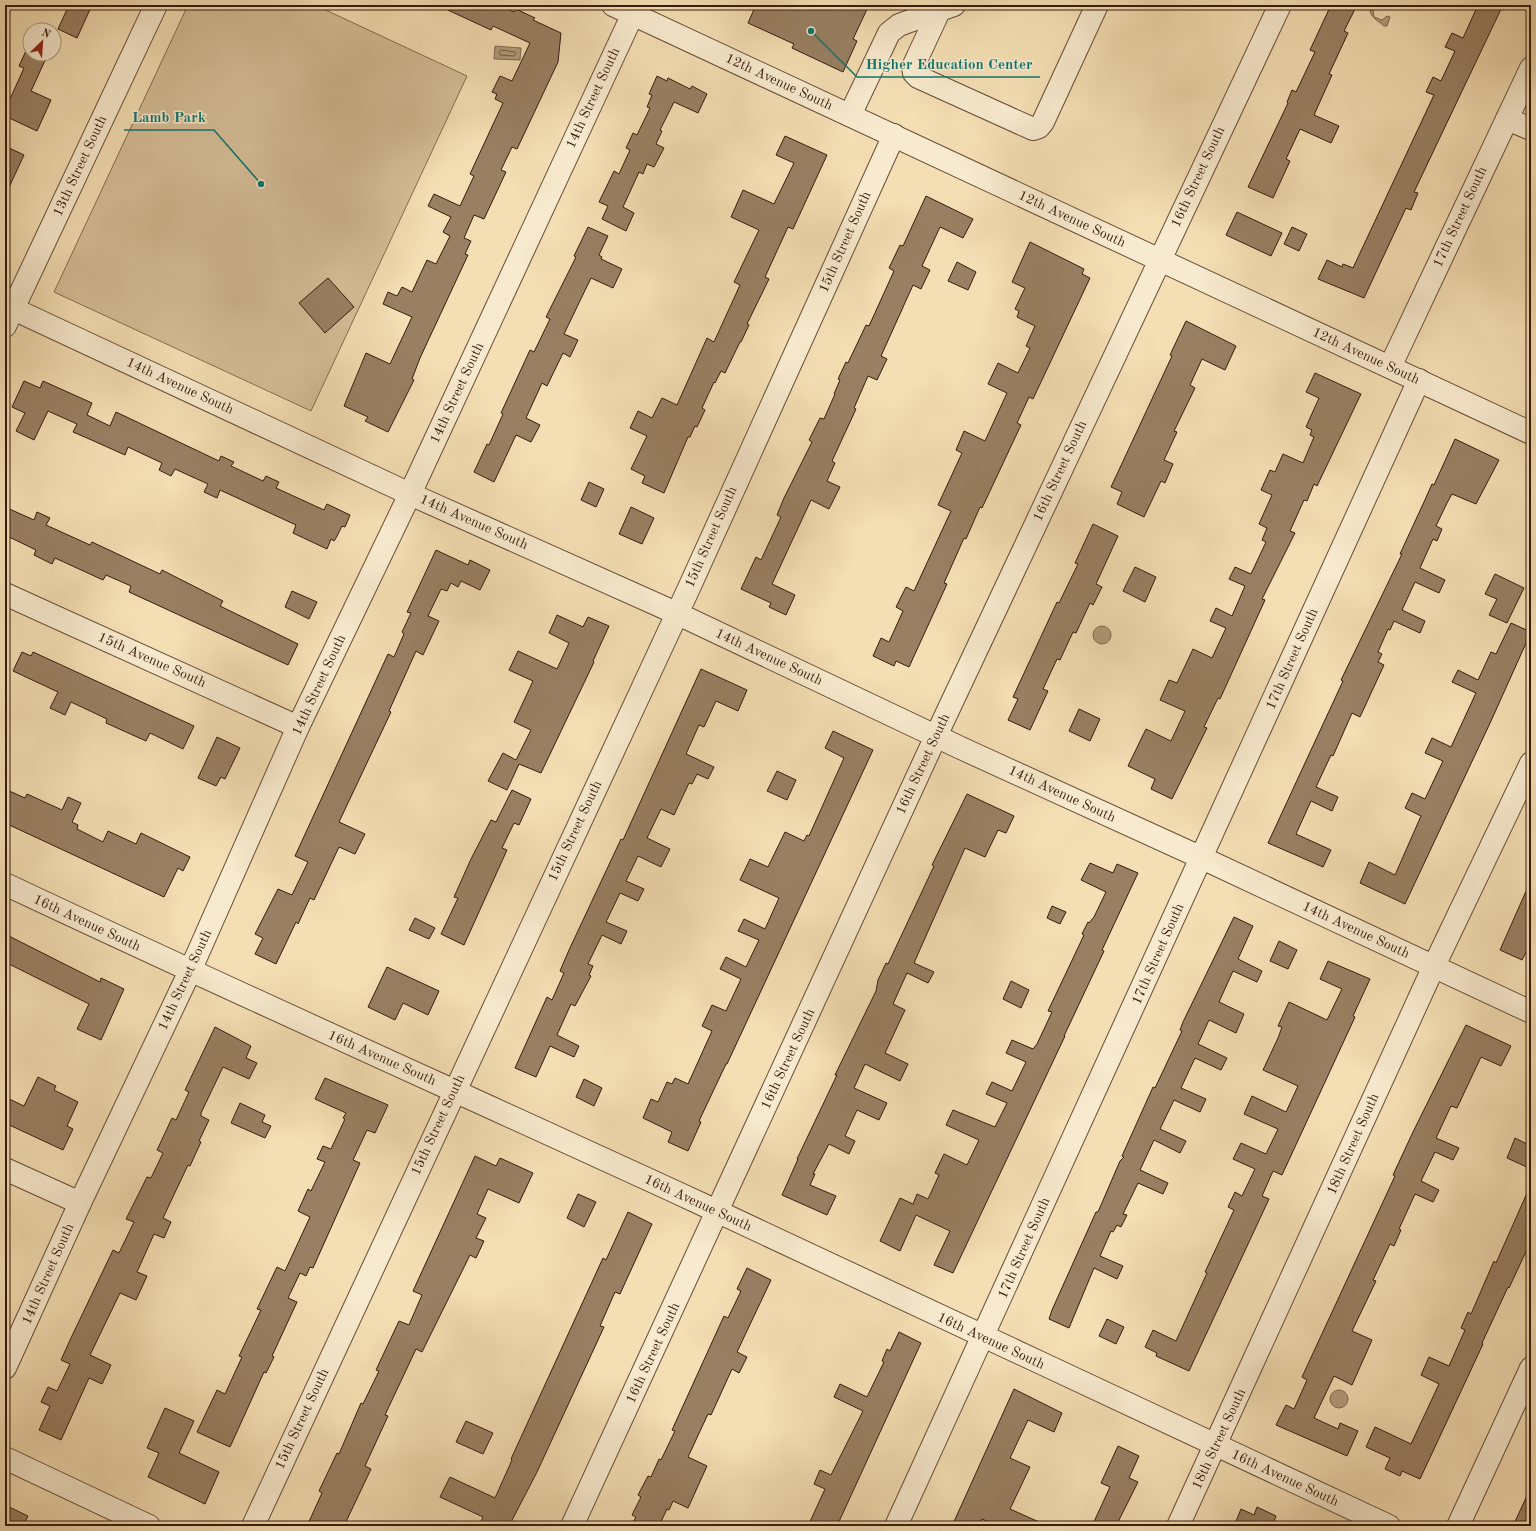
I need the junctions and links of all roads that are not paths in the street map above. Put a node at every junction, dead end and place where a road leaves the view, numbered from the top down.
1 (156, 5) edge
2 (1097, 5) edge
3 (1280, 5) edge
4 (627, 8) edge
5 (946, 8) edge
6 (1531, 68) edge
7 (850, 116) junction
8 (1507, 118) junction
9 (1531, 130) edge
10 (894, 135) junction
11 (1159, 261) junction
12 (8, 313) edge
13 (1390, 367) junction
14 (1419, 380) junction
15 (1531, 433) edge
16 (410, 494) junction
17 (5, 594) edge
18 (676, 614) junction
19 (298, 727) junction
20 (936, 736) junction
21 (1531, 763) edge
22 (1202, 858) junction
23 (5, 884) edge
24 (1434, 966) junction
25 (190, 971) junction
26 (1531, 1012) edge
27 (454, 1090) junction
28 (5, 1169) edge
29 (80, 1204) junction
30 (718, 1212) junction
31 (983, 1337) junction
32 (5, 1368) edge
33 (1531, 1368) edge
34 (1216, 1446) junction
35 (5, 1458) edge
36 (149, 1526) edge
37 (253, 1526) edge
38 (572, 1526) edge
39 (896, 1526) edge
40 (1178, 1526) edge
41 (1389, 1526) edge
42 (1458, 1526) edge

1 - 12 street, 13th Street South
2 - 5 street
3 - 11 street, 16th Street South
4 - 7 street, 12th Avenue South
4 - 16 street, 14th Street South
5 - 7 street
6 - 8 street, 17th Street South
7 - 10 street, 12th Avenue South
8 - 9 street
8 - 13 street, 17th Street South
10 - 11 street, 12th Avenue South
10 - 18 street, 15th Street South
11 - 13 street, 12th Avenue South
11 - 20 street, 16th Street South
12 - 16 street, 14th Avenue South
13 - 14 street, 12th Avenue South
14 - 15 street, 12th Avenue South
14 - 22 street, 17th Street South
16 - 18 street, 14th Avenue South
16 - 19 street, 14th Street South
17 - 19 street, 15th Avenue South
18 - 20 street, 14th Avenue South
18 - 27 street, 15th Street South
19 - 25 street, 14th Street South
20 - 22 street, 14th Avenue South
20 - 30 street, 16th Street South
21 - 24 street, 18th Street South
22 - 24 street, 14th Avenue South
22 - 31 street, 17th Street South
23 - 25 street, 16th Avenue South
24 - 26 street, 14th Avenue South
24 - 34 street, 18th Street South
25 - 27 street, 16th Avenue South
25 - 29 street, 14th Street South
27 - 30 street, 16th Avenue South
27 - 37 street, 15th Street South
28 - 29 street
29 - 32 street, 14th Street South
30 - 31 street, 16th Avenue South
30 - 38 street, 16th Street South
31 - 34 street, 16th Avenue South
31 - 39 street, 17th Street South
33 - 42 street
34 - 40 street, 18th Street South
34 - 41 street, 16th Avenue South
35 - 36 street

